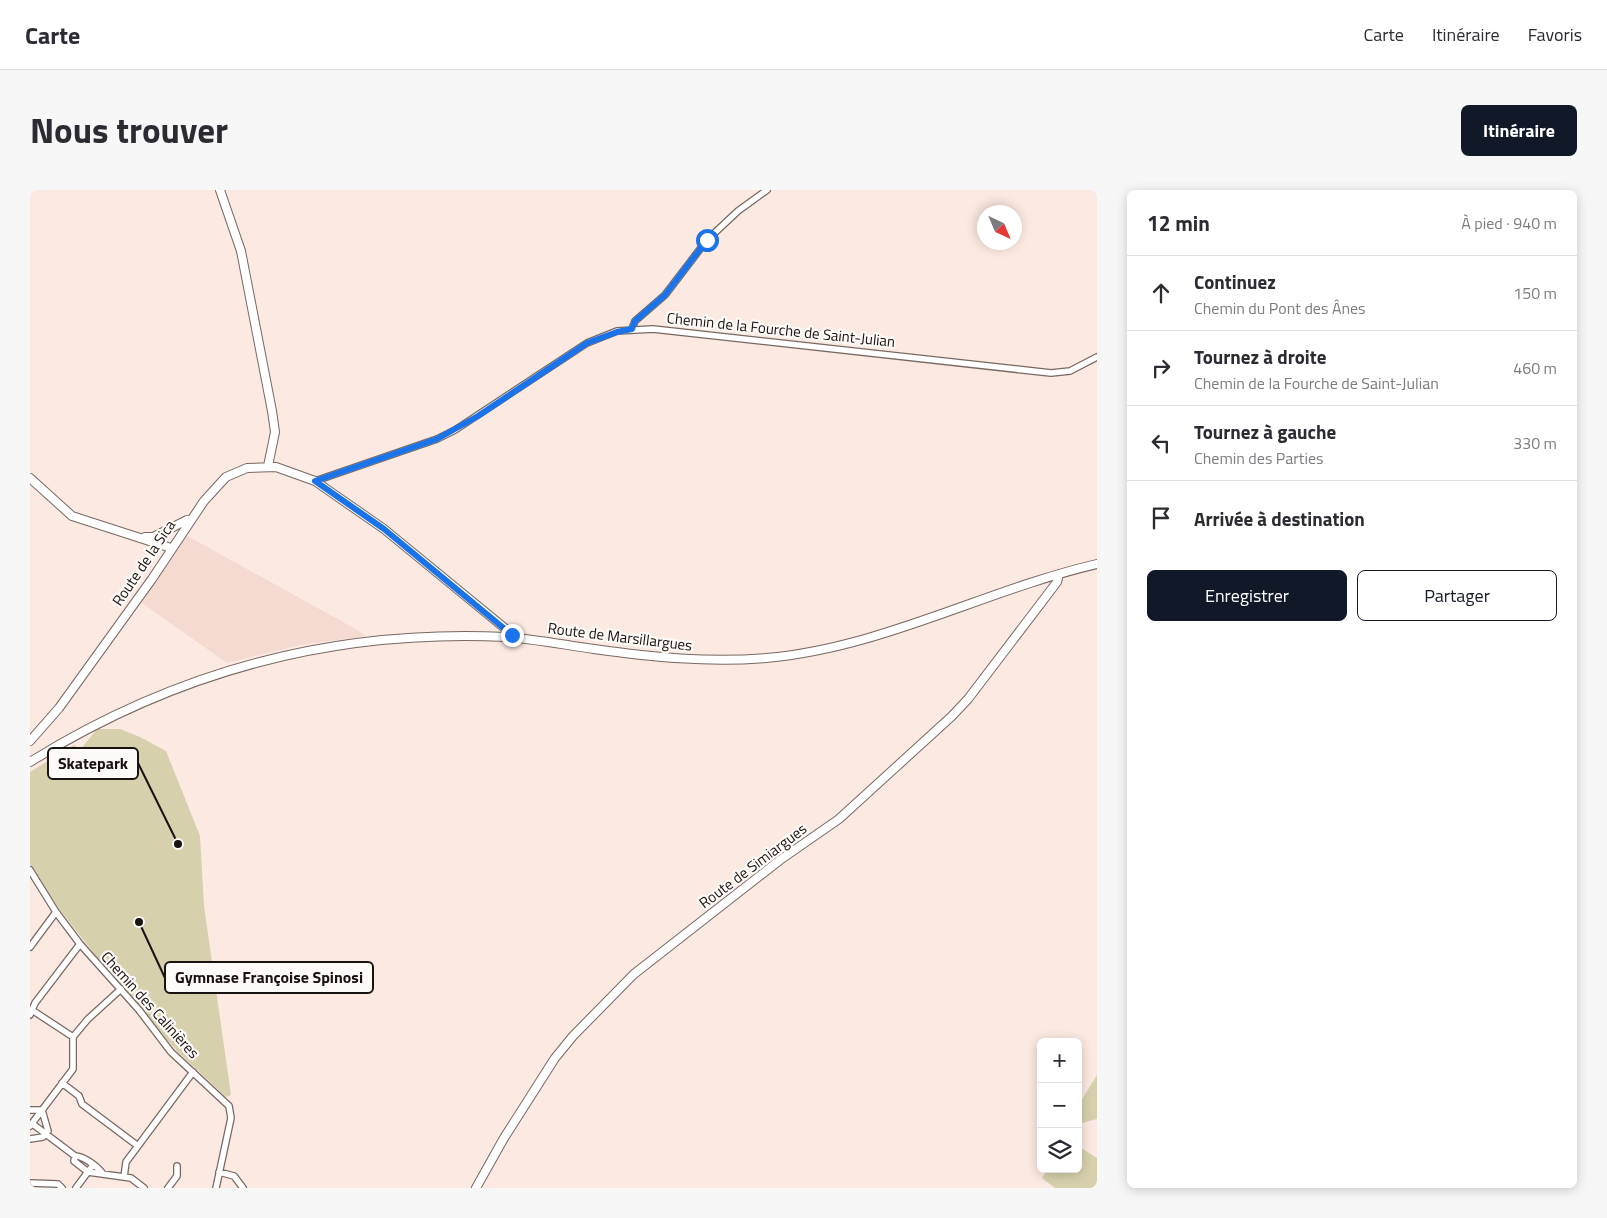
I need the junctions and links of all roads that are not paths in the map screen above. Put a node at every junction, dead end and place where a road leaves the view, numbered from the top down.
1 (220, 190) edge
2 (767, 190) edge
3 (632, 329) junction
4 (1097, 357) edge
5 (268, 466) junction
6 (30, 478) edge
7 (315, 481) junction
8 (191, 517) junction
9 (140, 538) junction
10 (171, 548) junction
11 (1097, 564) edge
12 (1058, 574) junction
13 (512, 638) junction
14 (30, 741) edge
15 (30, 762) edge
16 (30, 870) edge
17 (56, 912) junction
18 (80, 944) junction
19 (30, 947) edge
20 (121, 989) junction
21 (31, 1012) edge
22 (73, 1037) junction
23 (193, 1072) junction
24 (62, 1083) junction
25 (30, 1110) edge
26 (42, 1110) junction
27 (30, 1125) edge
28 (47, 1134) junction
29 (30, 1139) edge
30 (138, 1146) junction
31 (75, 1156) junction
32 (93, 1165) junction
33 (177, 1166) dead end
34 (88, 1172) junction
35 (219, 1172) junction
36 (103, 1174) junction
37 (124, 1177) junction
38 (30, 1183) edge
39 (62, 1188) edge
40 (76, 1188) edge
41 (144, 1188) edge
42 (168, 1188) edge
43 (216, 1188) edge
44 (243, 1188) edge
45 (476, 1188) edge

1 - 5 street
2 - 3 street
3 - 4 street, Chemin de la Fourche de Saint-Julian
3 - 7 street, Chemin de la Fourche de Saint-Julian
5 - 7 street, Route de la Sica
5 - 8 street, Route de la Sica
6 - 9 street
7 - 13 street, Route de la Sica
8 - 9 street
8 - 10 street, Route de la Sica
9 - 10 street
10 - 14 street, Route de la Sica
11 - 12 street, Route de Marsillargues
12 - 13 street, Route de Marsillargues
12 - 45 street, Route de Simiargues
13 - 15 street, Route de Marsillargues
16 - 17 street, Chemin des Calinières
17 - 18 street, Chemin des Calinières
17 - 19 street
18 - 20 street, Chemin des Calinières
18 - 21 street
20 - 22 street
20 - 23 street, Chemin des Calinières
21 - 22 street
22 - 24 street
23 - 30 street
23 - 35 street, Chemin des Calinières
24 - 26 street
24 - 30 street
25 - 26 street
26 - 27 street
26 - 28 street
27 - 28 street
28 - 29 street
28 - 31 street
30 - 37 street
31 - 32 street
31 - 34 street
32 - 34 street
32 - 36 street
33 - 42 street
34 - 36 street
34 - 40 street
35 - 43 street, Chemin des Calinières
35 - 44 street
36 - 37 street
37 - 41 street
38 - 39 street

